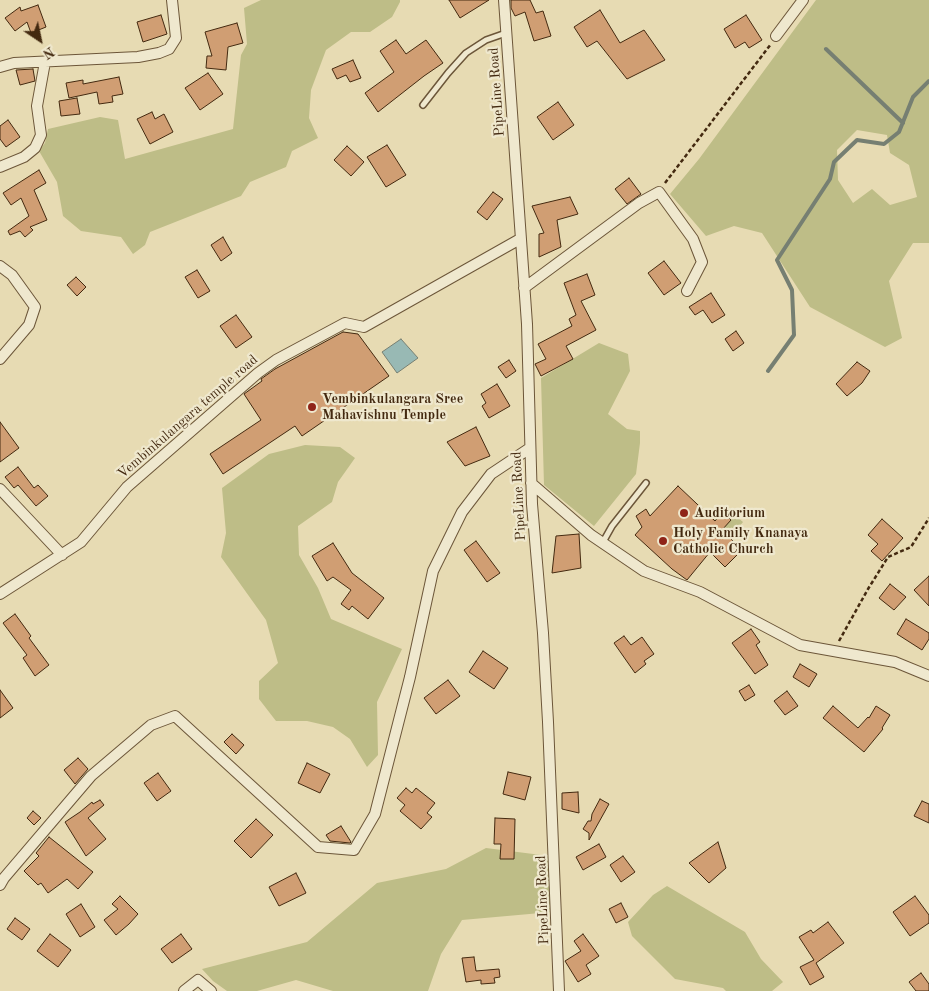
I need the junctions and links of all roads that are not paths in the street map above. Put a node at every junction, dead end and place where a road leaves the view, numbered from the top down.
1 (172, 0) edge
2 (504, 0) edge
3 (803, 0) edge
4 (506, 33) junction
5 (776, 36) road end
6 (45, 62) junction
7 (0, 67) edge
8 (423, 105) dead end
9 (0, 167) edge
10 (520, 239) junction
11 (0, 266) edge
12 (524, 288) junction
13 (687, 291) dead end
14 (0, 360) edge
15 (530, 448) junction
16 (531, 483) junction
17 (646, 483) dead end
18 (0, 489) edge
19 (603, 542) junction
20 (62, 555) junction
21 (0, 594) edge
22 (929, 676) edge
23 (0, 885) edge
24 (184, 991) edge
25 (211, 991) edge
26 (560, 991) edge

1 - 6 street
2 - 4 street, PipeLine Road
3 - 5 street
4 - 8 lane
4 - 10 street, PipeLine Road
6 - 7 street
6 - 9 street
10 - 12 street, PipeLine Road
10 - 20 street, Vembinkulangara temple road
11 - 14 street
12 - 13 street
12 - 15 street, PipeLine Road
15 - 16 street, PipeLine Road
15 - 23 street
16 - 19 street
16 - 26 street, PipeLine Road
17 - 19 lane
18 - 20 street
19 - 22 street
20 - 21 street, Vembinkulangara temple road
24 - 25 street

